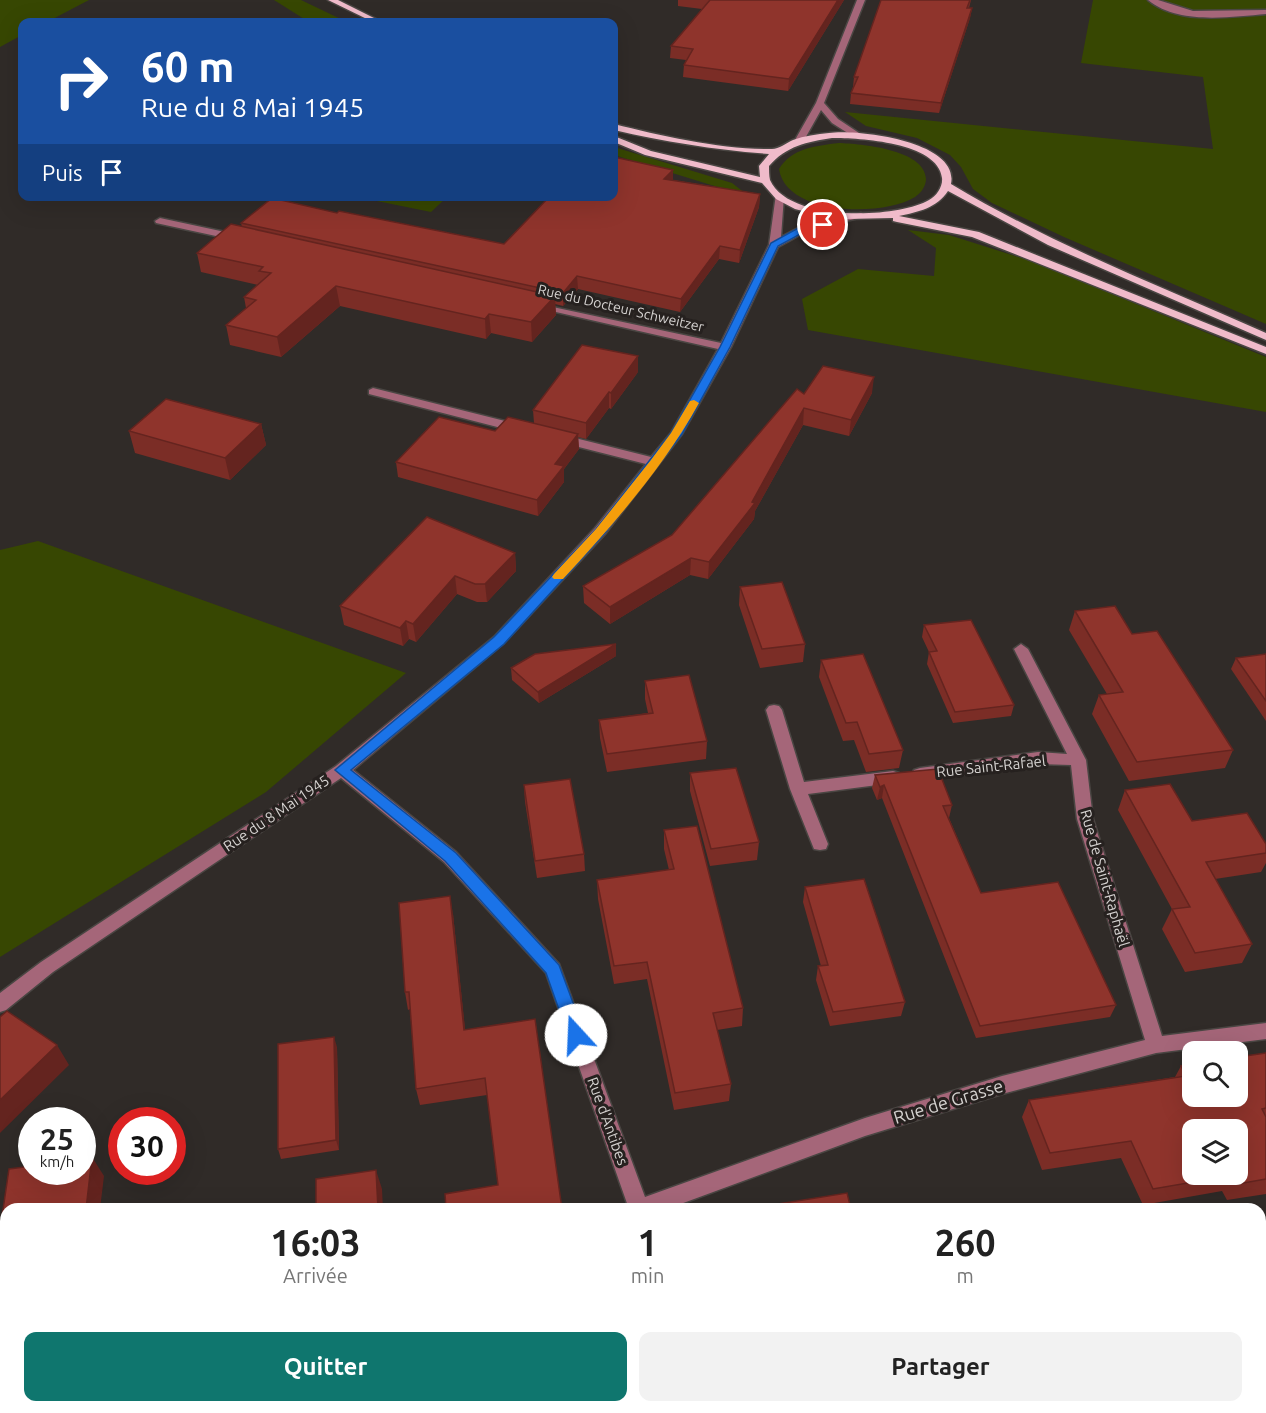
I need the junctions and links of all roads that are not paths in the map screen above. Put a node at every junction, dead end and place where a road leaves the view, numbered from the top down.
1 (332, 0) edge
2 (861, 0) edge
3 (1152, 0) edge
4 (1266, 12) edge
5 (370, 18) edge
6 (820, 103) junction
7 (618, 128) edge
8 (857, 135) junction
9 (800, 140) junction
10 (618, 141) edge
11 (775, 152) junction
12 (765, 181) junction
13 (945, 185) junction
14 (779, 196) junction
15 (861, 216) junction
16 (876, 217) junction
17 (160, 220) dead end
18 (252, 241) edge
19 (774, 245) junction
20 (529, 303) edge
21 (1266, 337) edge
22 (725, 347) junction
23 (1266, 351) edge
24 (373, 392) dead end
25 (655, 462) junction
26 (1021, 649) dead end
27 (774, 710) dead end
28 (1078, 760) junction
29 (342, 770) junction
30 (798, 789) junction
31 (820, 844) dead end
32 (0, 1004) edge
33 (1266, 1031) edge
34 (1156, 1045) junction
35 (638, 1203) edge
36 (656, 1203) edge

1 - 5 main road
2 - 6 street
3 - 4 street
6 - 8 street
6 - 9 street
7 - 11 main road
8 - 9 main road
8 - 13 main road
9 - 11 main road
10 - 12 main road
11 - 12 main road
12 - 14 main road
13 - 16 main road
13 - 21 main road
14 - 15 main road
14 - 19 street, Rue du 8 Mai 1945
15 - 16 main road
15 - 19 street
16 - 23 main road
17 - 18 street
19 - 22 street, Rue du 8 Mai 1945
20 - 22 street, Rue du Docteur Schweitzer
22 - 25 street, Rue du 8 Mai 1945
24 - 25 street
25 - 29 street, Rue du 8 Mai 1945
26 - 28 street, Rue de Saint-Raphaël
27 - 30 street
28 - 30 street, Rue Saint-Rafael
28 - 34 street, Rue de Saint-Raphaël
29 - 32 street, Rue du 8 Mai 1945
29 - 35 street, Rue d'Antibes
30 - 31 street
33 - 34 street, Rue de Grasse
34 - 36 street, Rue de Grasse

